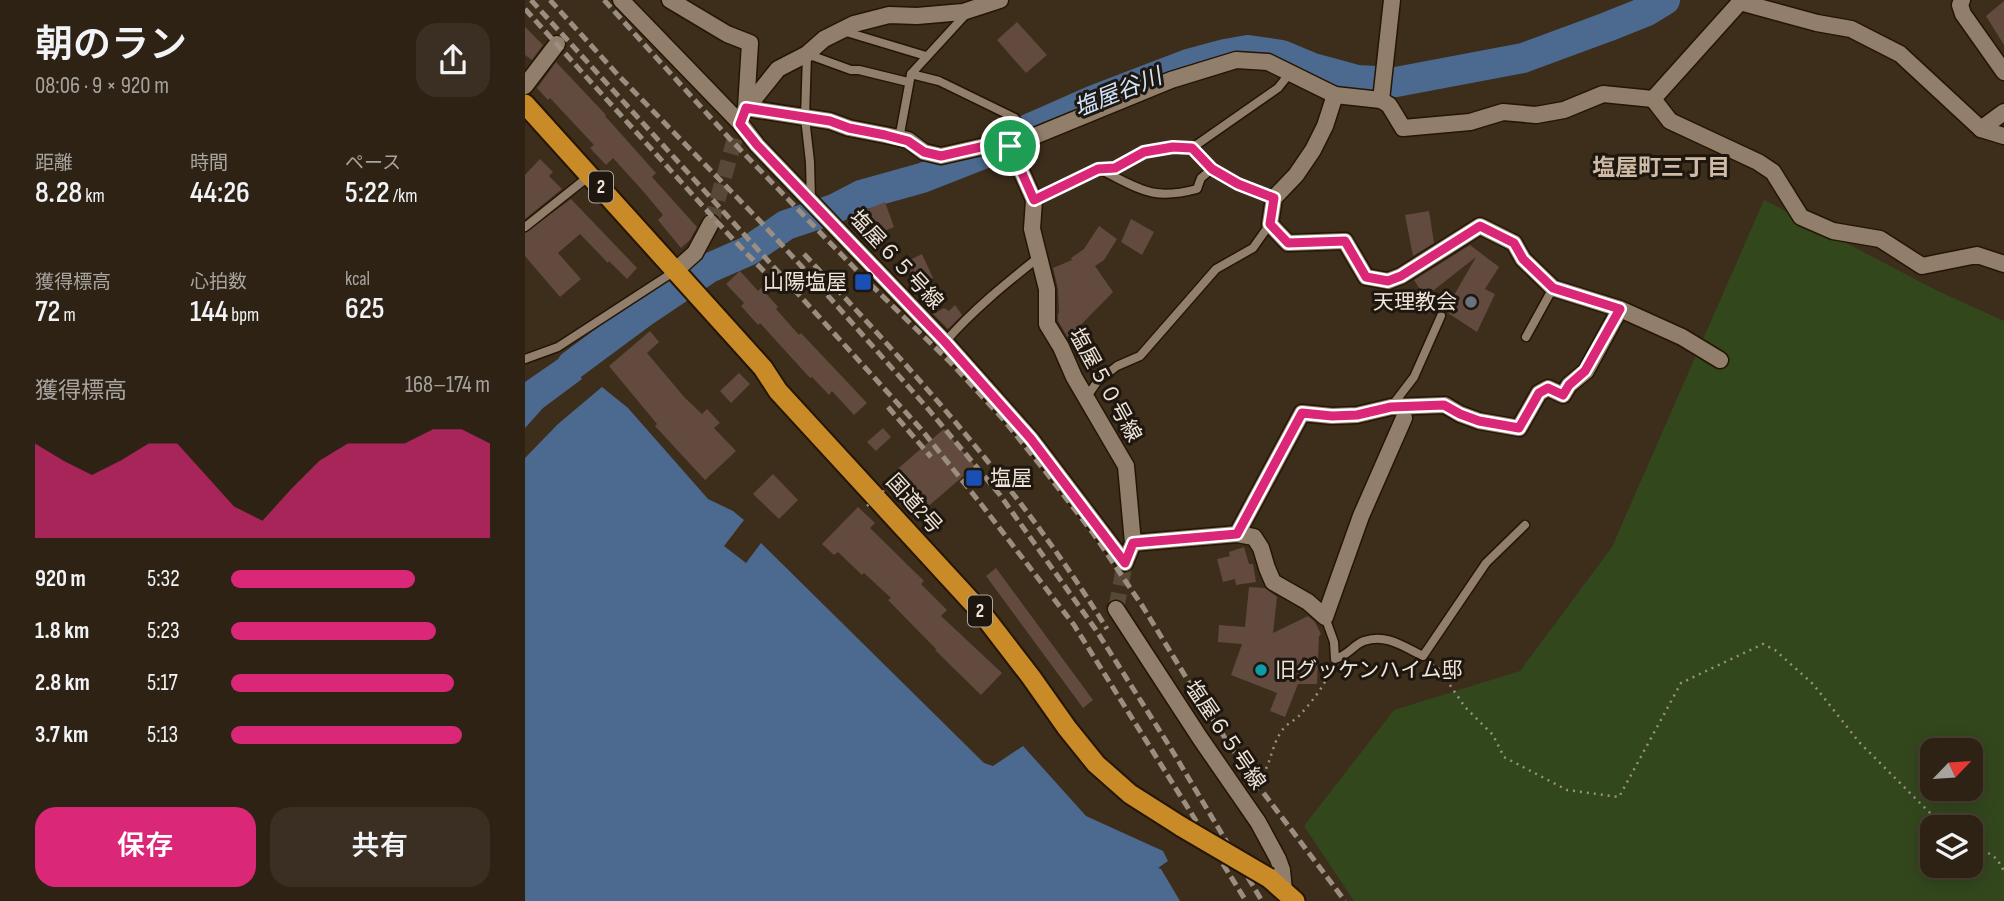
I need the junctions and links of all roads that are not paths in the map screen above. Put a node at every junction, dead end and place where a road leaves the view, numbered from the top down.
1 (621, 0) edge
2 (670, 0) edge
3 (1000, 0) edge
4 (1392, 0) edge
5 (1962, 0) edge
6 (1741, 1) edge
7 (971, 10) junction
8 (840, 31) junction
9 (557, 44) dead end
10 (807, 54) junction
11 (926, 56) junction
12 (1290, 72) junction
13 (2004, 72) edge
14 (909, 78) junction
15 (525, 86) edge
16 (1335, 95) junction
17 (1382, 96) junction
18 (1653, 99) junction
19 (525, 104) edge
20 (2004, 112) edge
21 (805, 117) junction
22 (741, 121) junction
23 (1980, 129) junction
24 (1025, 133) junction
25 (2004, 136) edge
26 (898, 139) junction
27 (1003, 145) junction
28 (1192, 148) junction
29 (1098, 169) junction
30 (1212, 169) junction
31 (590, 175) junction
32 (1274, 198) junction
33 (1034, 200) junction
34 (811, 202) junction
35 (711, 223) tunnel mouth
36 (1270, 224) junction
37 (525, 227) edge
38 (1039, 257) junction
39 (2004, 264) edge
40 (677, 274) junction
41 (1553, 288) junction
42 (1620, 309) junction
43 (1441, 316) dead end
44 (1526, 337) dead end
45 (945, 342) junction
46 (525, 359) edge
47 (1720, 360) dead end
48 (1086, 398) junction
49 (1391, 407) junction
50 (1404, 418) dead end
51 (1525, 525) dead end
52 (1237, 534) junction
53 (1133, 543) junction
54 (1116, 610) tunnel mouth
55 (1325, 617) junction
56 (1282, 890) edge

1 - 22 street, 塩屋６５号線
2 - 22 street
3 - 7 street
4 - 17 street
5 - 13 street
6 - 18 street
6 - 23 street
7 - 8 street
7 - 11 lane
8 - 10 street
8 - 11 lane
9 - 15 street
10 - 14 lane
10 - 21 lane
10 - 22 street
11 - 14 lane
12 - 16 street
12 - 24 street
12 - 28 lane
14 - 24 lane
14 - 26 lane
16 - 17 street
16 - 32 street
17 - 18 street
18 - 39 street
19 - 31 highway, 国道2号 / 2
20 - 23 street
21 - 22 street
21 - 26 street
21 - 34 lane
22 - 34 street, 塩屋６５号線
23 - 25 street
24 - 27 street
26 - 27 street
27 - 33 street, 塩屋５０号線
28 - 29 lane
28 - 30 lane
29 - 30 lane
29 - 33 lane
30 - 32 lane
31 - 37 lane
31 - 40 highway, 国道2号 / 2
32 - 36 street
33 - 38 street, 塩屋５０号線
34 - 45 street, 塩屋６５号線
35 - 40 street
36 - 41 street
36 - 48 lane
38 - 45 lane
38 - 48 street, 塩屋５０号線
40 - 46 lane
40 - 56 highway, 国道2号 / 2, bridge
41 - 42 street
41 - 44 lane
42 - 47 street
42 - 49 street
43 - 49 lane
45 - 53 street, 塩屋６５号線
48 - 53 street, 塩屋５０号線
49 - 52 street
50 - 55 street
51 - 55 lane
52 - 53 street
52 - 55 street
54 - 56 street, 塩屋６５号線

